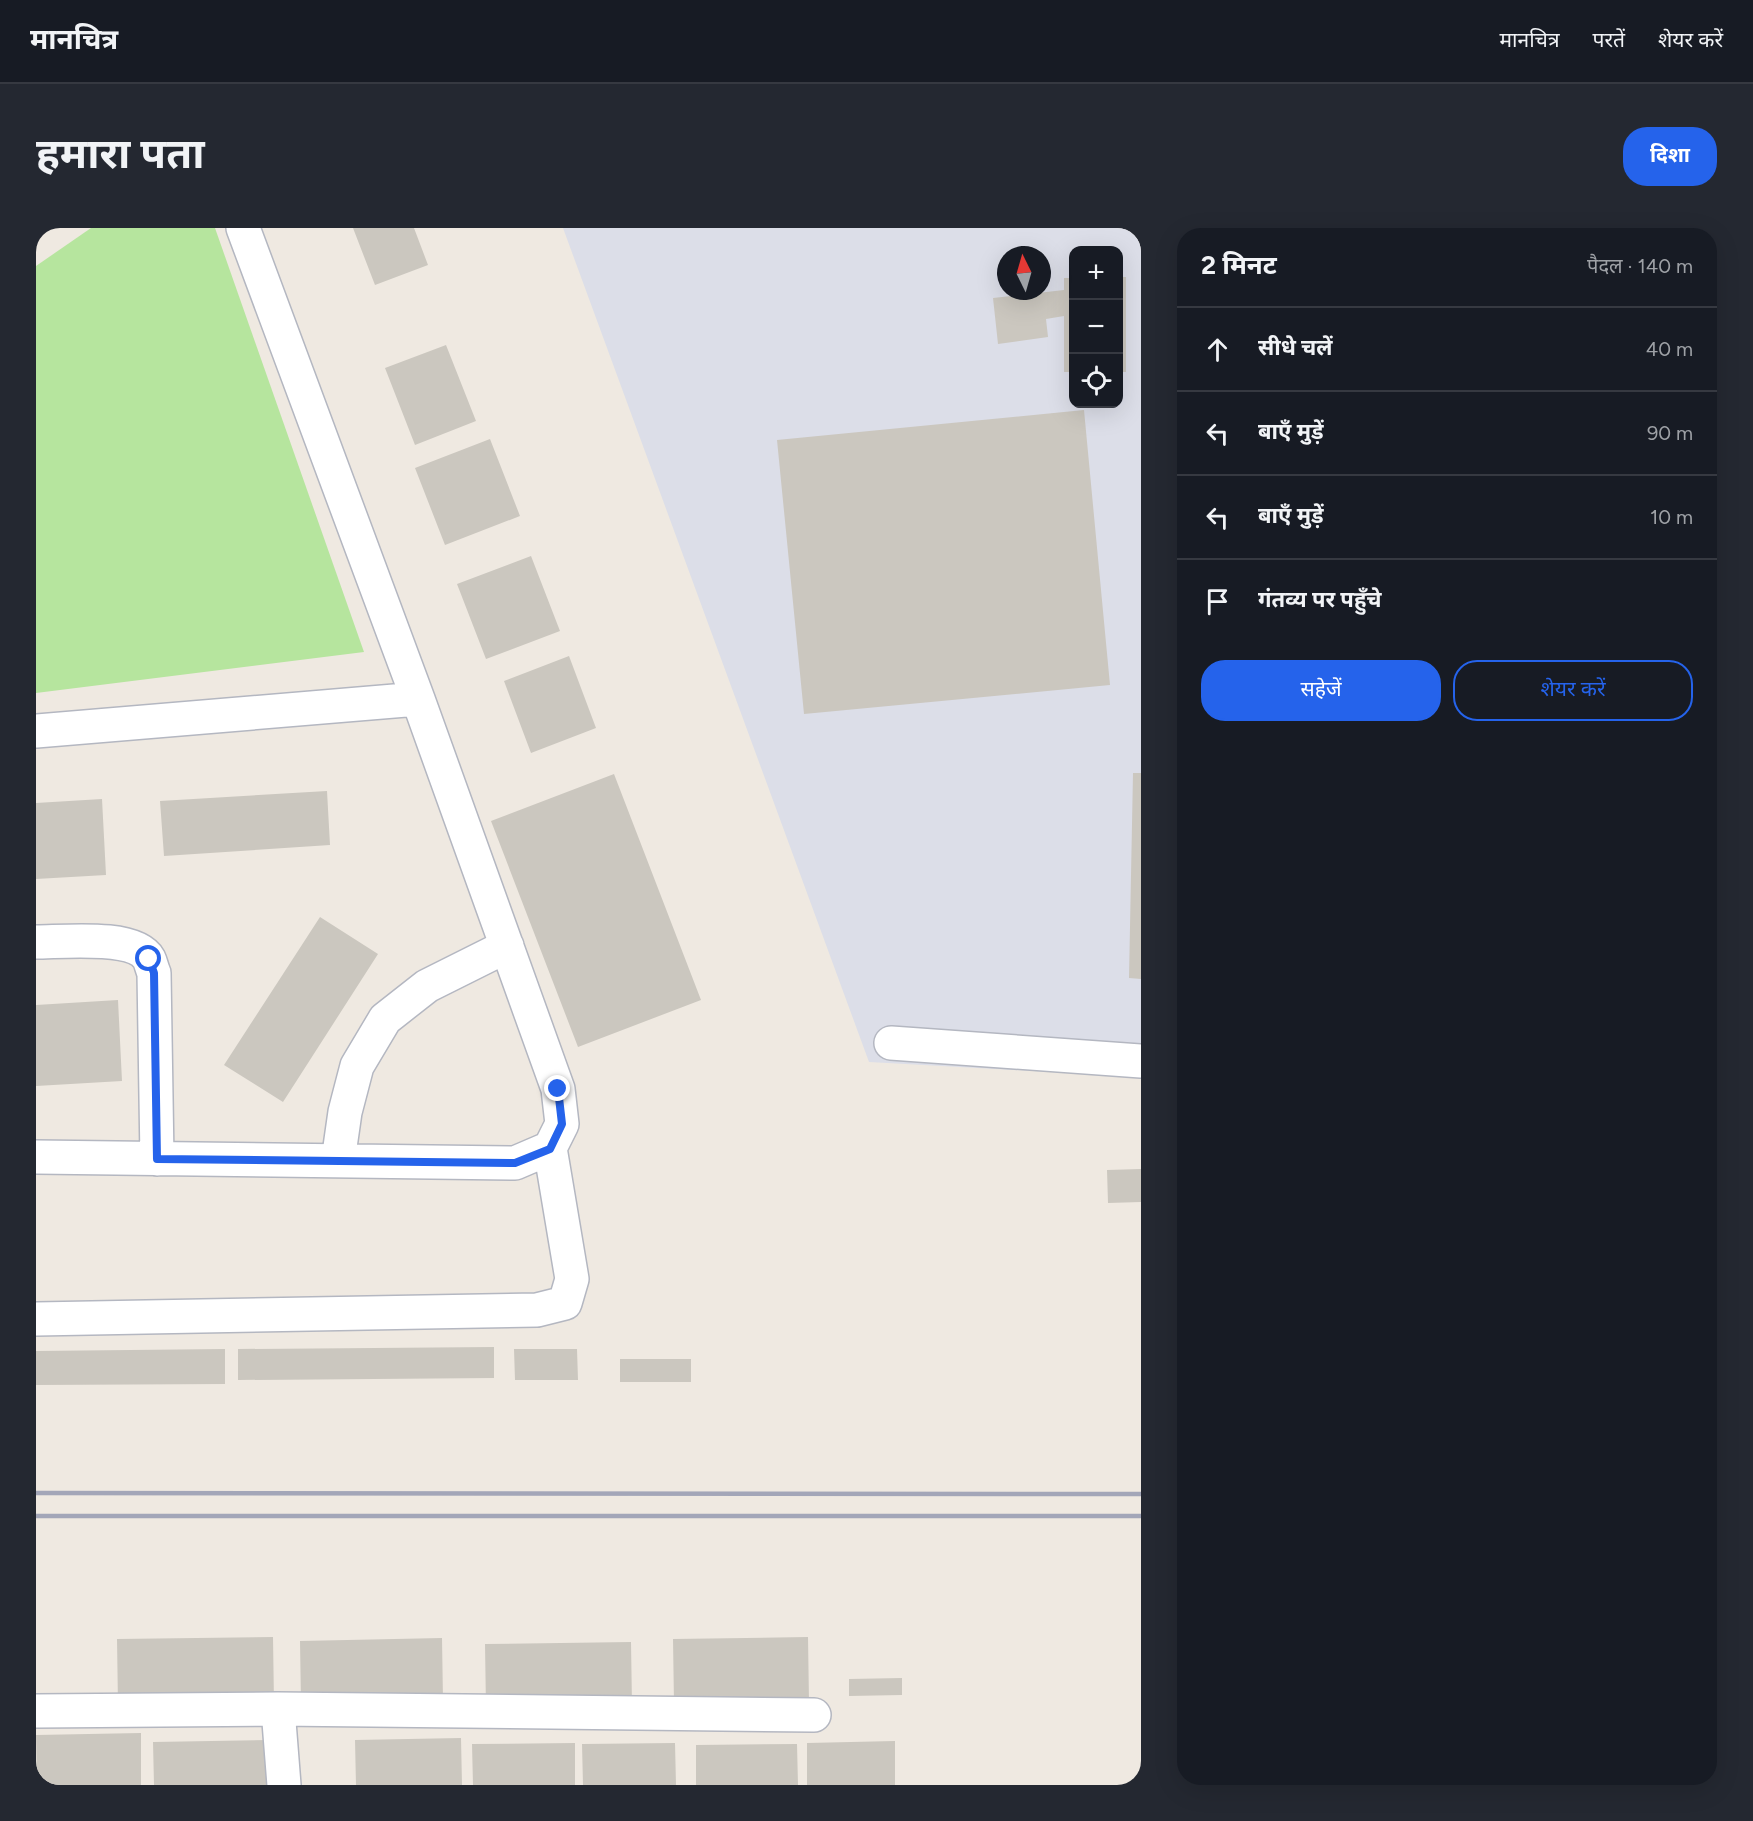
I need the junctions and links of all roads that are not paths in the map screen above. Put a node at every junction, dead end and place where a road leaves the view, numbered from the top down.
1 (243, 228) edge
2 (418, 699) junction
3 (36, 731) edge
4 (36, 942) edge
5 (507, 946) junction
6 (891, 1043) dead end
7 (1141, 1061) edge
8 (550, 1149) junction
9 (36, 1157) edge
10 (157, 1159) junction
11 (338, 1161) junction
12 (36, 1319) edge
13 (278, 1709) junction
14 (36, 1711) edge
15 (814, 1715) dead end
16 (284, 1785) edge

1 - 2 street
2 - 3 street
2 - 5 street
4 - 10 street
5 - 8 street
5 - 11 street
6 - 7 street
8 - 11 street
8 - 12 street
9 - 10 street
10 - 11 street
13 - 14 street
13 - 15 street
13 - 16 street

